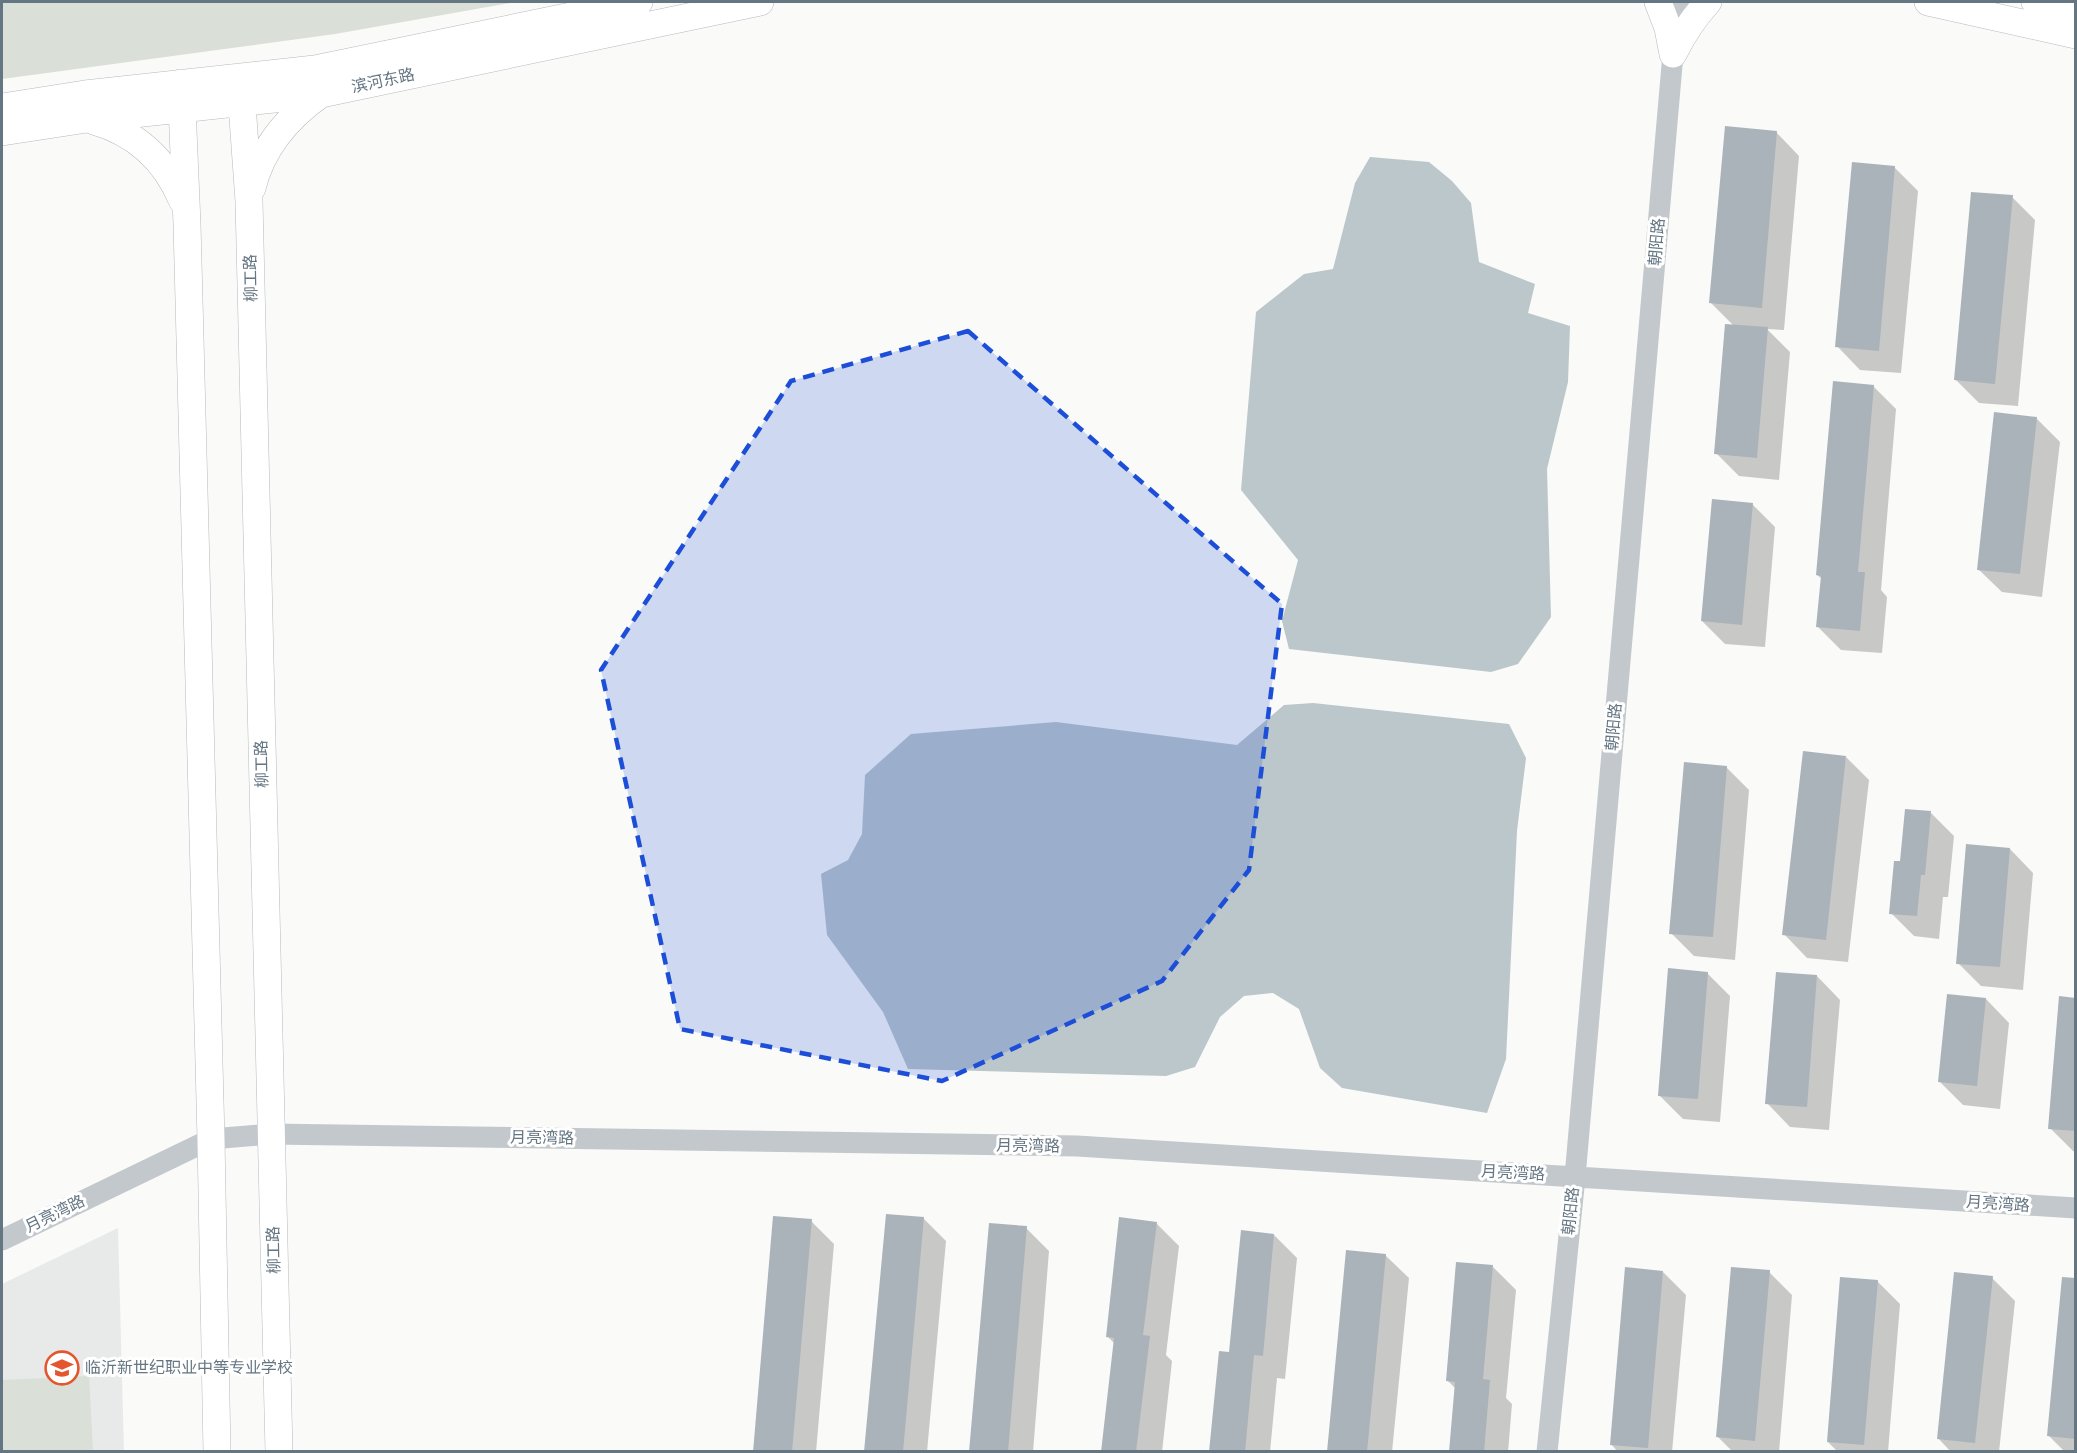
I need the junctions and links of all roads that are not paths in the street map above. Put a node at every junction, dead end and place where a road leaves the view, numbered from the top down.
1 (639, 2) edge
2 (760, 2) edge
3 (1658, 2) edge
4 (1680, 2) edge
5 (1708, 2) edge
6 (1928, 2) edge
7 (2035, 2) edge
8 (2076, 11) edge
9 (2076, 35) edge
10 (1673, 54) junction
11 (241, 90) junction
12 (321, 94) junction
13 (181, 96) junction
14 (2, 107) edge
15 (87, 119) junction
16 (2, 132) edge
17 (249, 201) junction
18 (187, 224) junction
19 (271, 1134) junction
20 (211, 1139) junction
21 (1575, 1176) junction
22 (2076, 1209) edge
23 (2, 1240) edge
24 (217, 1452) edge
25 (279, 1452) edge
26 (1547, 1452) edge

1 - 11 main road, 滨河东路
2 - 12 main road, 滨河东路
3 - 10 main road
4 - 10 street, 朝阳路
5 - 10 main road
6 - 9 main road
7 - 8 main road
10 - 21 street, 朝阳路
11 - 12 main road, 滨河东路
11 - 13 main road, 滨河东路
11 - 17 main road, 柳工路
12 - 17 main road
13 - 14 main road, 滨河东路
13 - 15 main road, 滨河东路
13 - 18 main road
15 - 16 main road, 滨河东路
15 - 18 main road
17 - 19 main road, 柳工路
18 - 20 main road
19 - 20 street, 月亮湾路
19 - 21 street, 月亮湾路
19 - 25 main road, 柳工路
20 - 23 street, 月亮湾路
20 - 24 main road
21 - 22 street, 月亮湾路
21 - 26 street, 朝阳路

